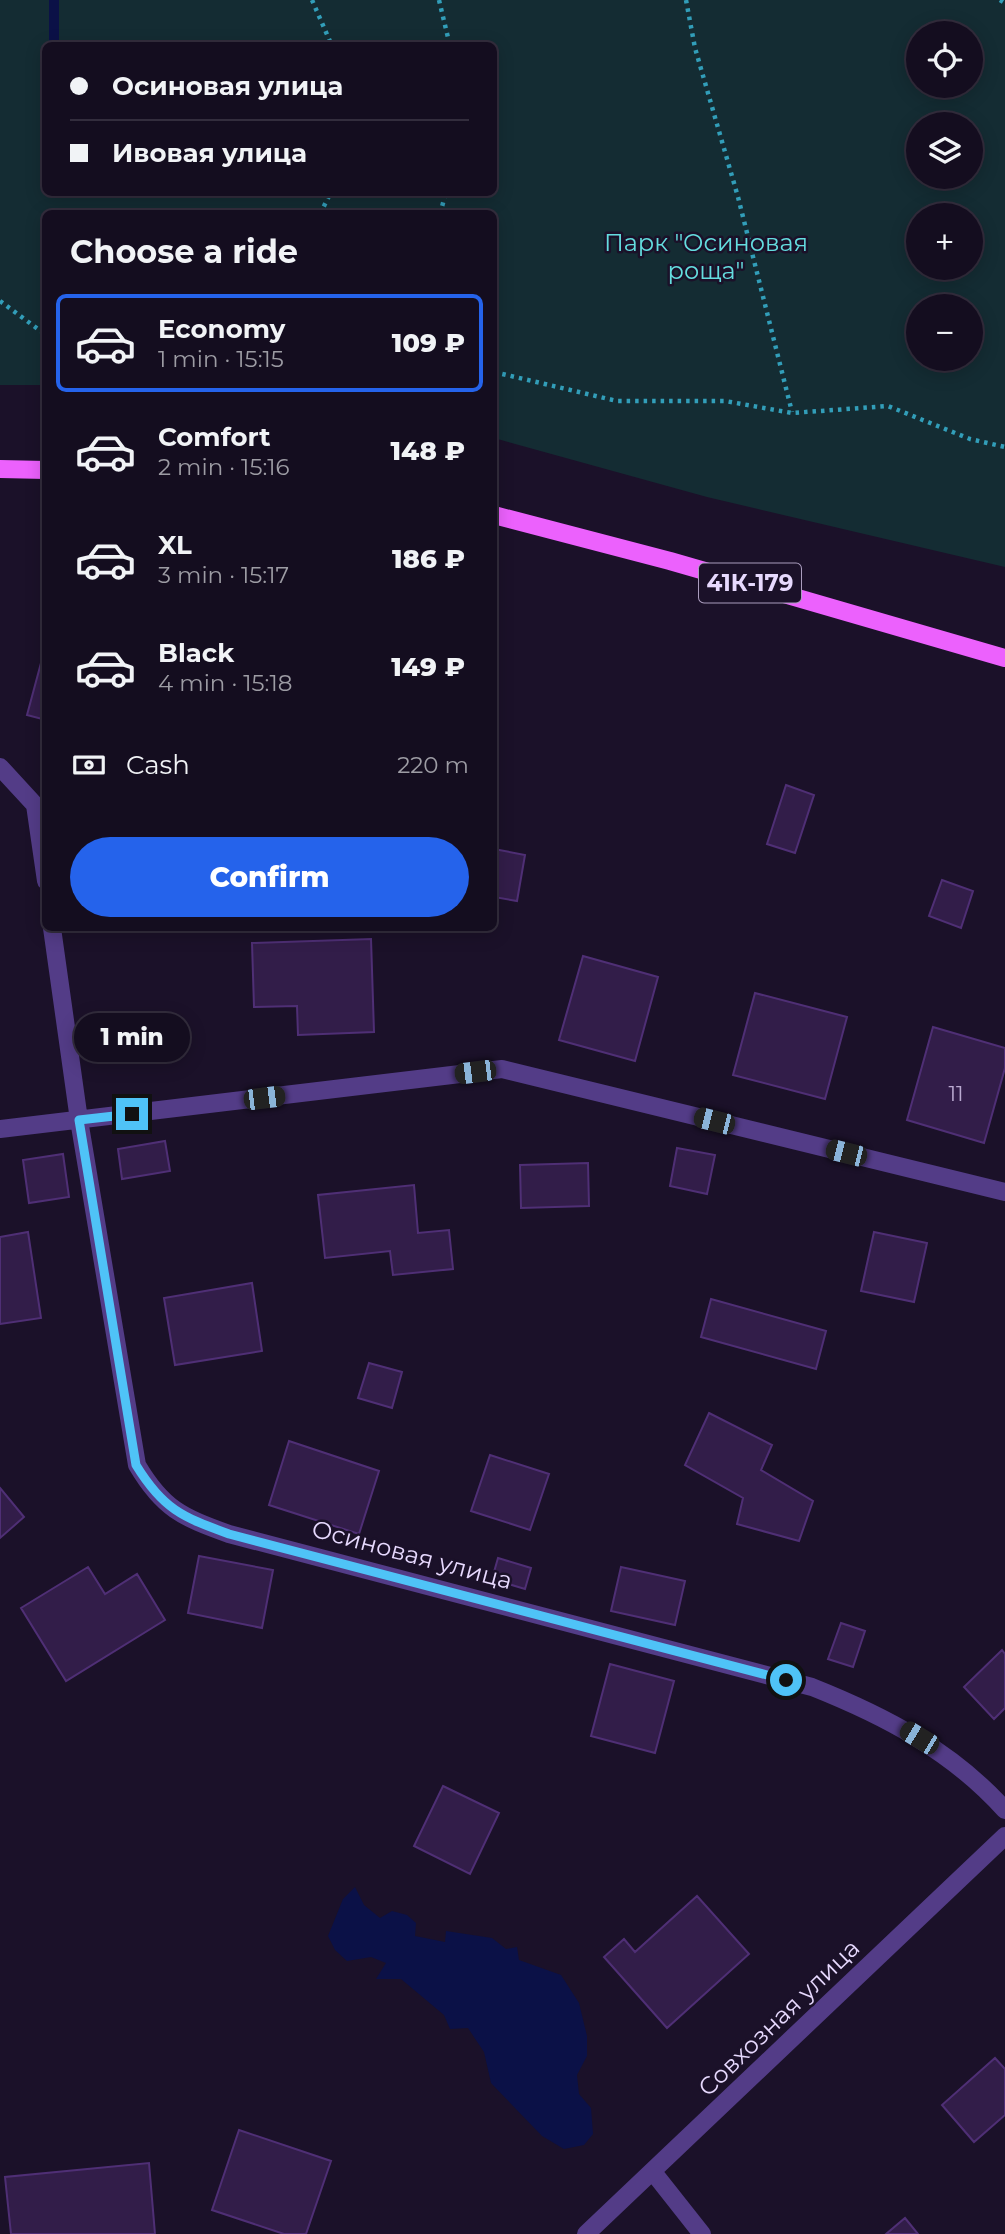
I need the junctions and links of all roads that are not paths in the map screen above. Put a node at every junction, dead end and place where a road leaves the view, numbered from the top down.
1 (0, 469) edge
2 (42, 470) edge
3 (497, 516) edge
4 (1005, 657) edge
5 (0, 767) edge
6 (42, 853) edge
7 (52, 931) edge
8 (79, 1120) junction
9 (0, 1129) edge
10 (1005, 1192) edge
11 (1005, 1810) edge
12 (1005, 1836) edge
13 (653, 2172) junction
14 (586, 2234) edge
15 (702, 2234) edge

1 - 2 main road
3 - 4 main road, 41К-179
5 - 6 street
7 - 8 street, Осиновая улица
8 - 9 street
8 - 10 street
8 - 11 street, Осиновая улица
12 - 13 street, Совхозная улица
13 - 14 street, Совхозная улица
13 - 15 street

